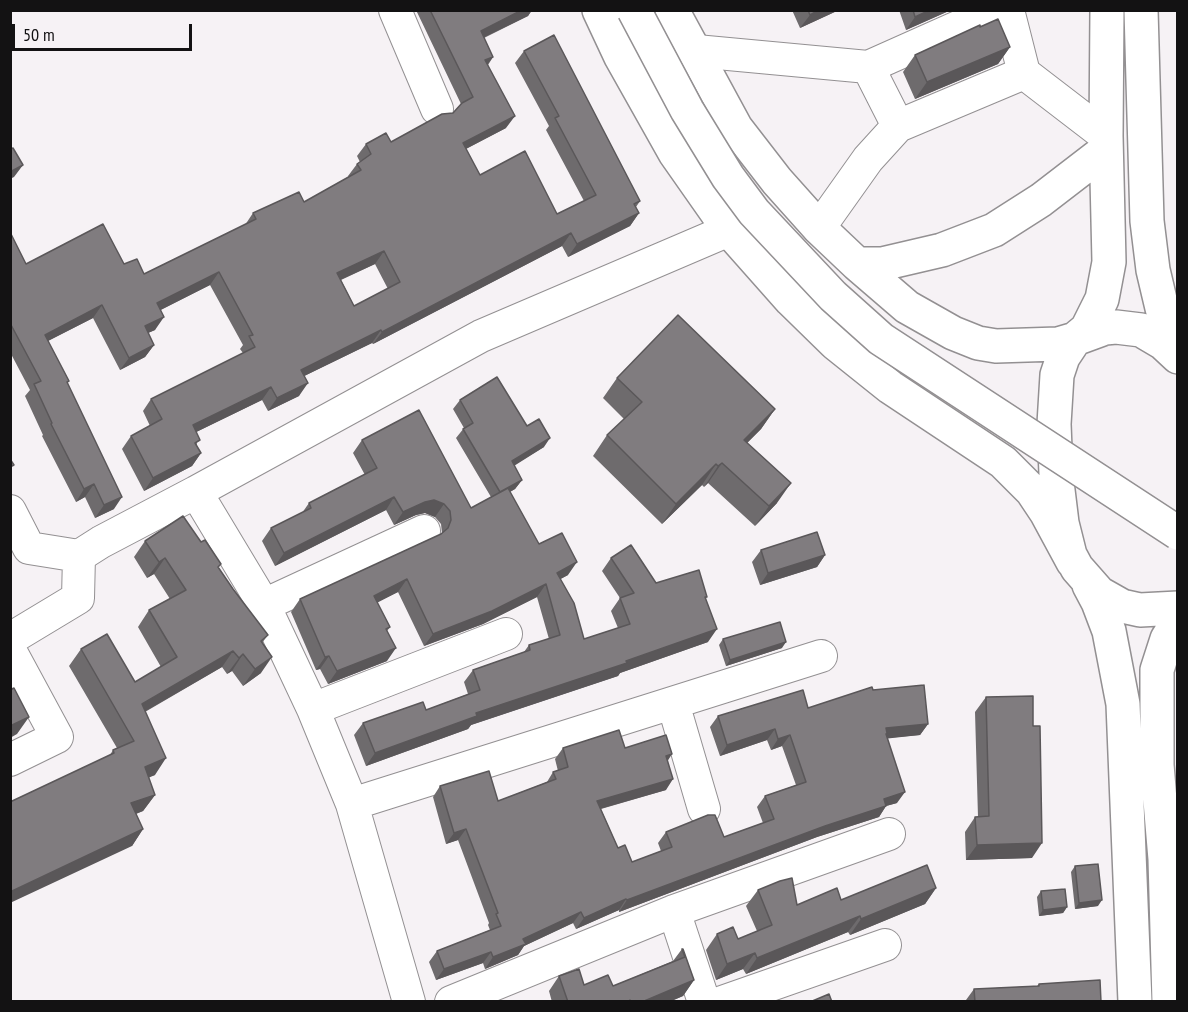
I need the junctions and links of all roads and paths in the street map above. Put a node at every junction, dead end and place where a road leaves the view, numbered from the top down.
1 (395, 10) edge
2 (599, 10) edge
3 (634, 10) edge
4 (672, 10) edge
5 (996, 10) edge
6 (1008, 10) edge
7 (1107, 10) edge
8 (1141, 10) edge
9 (696, 51) junction
10 (868, 67) junction
11 (1024, 73) junction
12 (437, 109) dead end
13 (898, 126) junction
14 (1106, 143) junction
15 (819, 228) junction
16 (729, 230) junction
17 (857, 264) junction
18 (1075, 339) junction
19 (1175, 355) edge
20 (196, 492) junction
21 (10, 511) edge
22 (424, 531) dead end
23 (1178, 533) edge
24 (79, 556) junction
25 (1080, 572) junction
26 (264, 605) junction
27 (1178, 608) edge
28 (1178, 621) edge
29 (506, 634) dead end
30 (821, 656) dead end
31 (13, 657) edge
32 (673, 703) junction
33 (313, 709) junction
34 (10, 760) edge
35 (1167, 764) edge
36 (352, 804) junction
37 (704, 809) dead end
38 (889, 834) dead end
39 (674, 911) junction
40 (885, 945) dead end
41 (409, 1002) edge
42 (451, 1002) edge
43 (704, 1002) edge
44 (722, 1002) edge
45 (1135, 1002) edge
46 (1169, 1002) edge

1 - 12 street
2 - 16 main road
3 - 23 main road, bridge
4 - 9 main road
5 - 10 street
6 - 11 street
7 - 14 main road
8 - 19 main road
9 - 10 street
9 - 15 main road
10 - 13 street
11 - 13 street
11 - 14 street
13 - 15 street
14 - 17 main road
14 - 18 main road
15 - 17 main road
16 - 20 street
16 - 25 main road
17 - 18 main road
18 - 19 main road
18 - 25 main road
20 - 24 street
20 - 26 street
21 - 24 street
22 - 26 street
24 - 31 street
25 - 27 main road
25 - 45 main road
26 - 33 street
28 - 35 main road
29 - 33 street
30 - 32 street
31 - 34 street
32 - 36 street
32 - 37 street
33 - 36 street
35 - 46 main road
36 - 41 street
38 - 39 street
39 - 42 street
39 - 43 street
40 - 44 street

